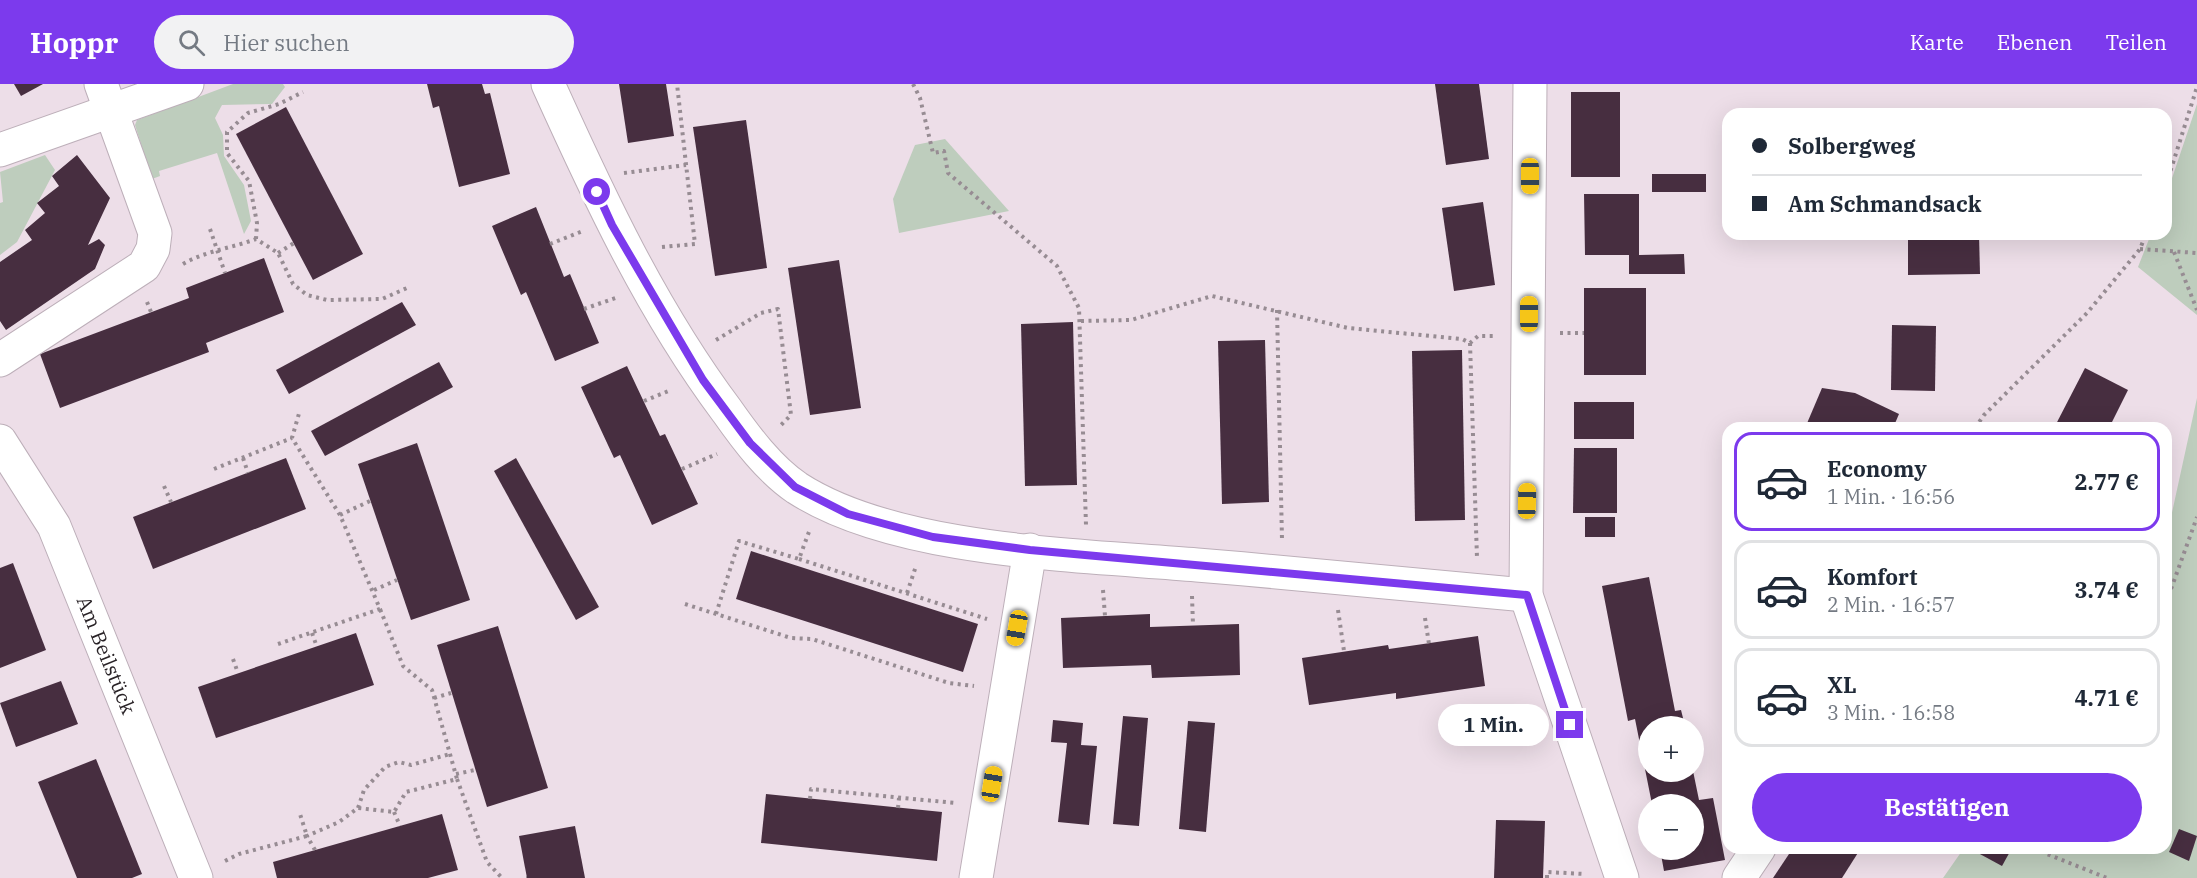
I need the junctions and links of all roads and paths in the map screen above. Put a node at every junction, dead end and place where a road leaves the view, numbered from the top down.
1 (187, 84) edge
2 (548, 84) edge
3 (677, 84) edge
4 (913, 84) edge
5 (1530, 84) edge
6 (2197, 87) edge
7 (303, 92) dead end
8 (107, 98) edge
9 (0, 150) edge
10 (686, 165) junction
11 (2172, 166) edge
12 (622, 173) dead end
13 (593, 227) dead end
14 (210, 229) dead end
15 (256, 239) junction
16 (2144, 240) edge
17 (294, 243) dead end
18 (550, 244) dead end
19 (651, 248) dead end
20 (2140, 249) junction
21 (2174, 252) junction
22 (218, 253) junction
23 (278, 253) junction
24 (2197, 253) edge
25 (225, 273) dead end
26 (408, 288) dead end
27 (621, 295) dead end
28 (147, 302) dead end
29 (584, 309) dead end
30 (1277, 310) junction
31 (2197, 310) edge
32 (151, 312) dead end
33 (1081, 321) junction
34 (1528, 337) junction
35 (1470, 342) junction
36 (707, 345) dead end
37 (0, 360) edge
38 (674, 388) dead end
39 (644, 401) dead end
40 (300, 410) dead end
41 (1979, 422) edge
42 (771, 435) dead end
43 (292, 438) junction
44 (0, 441) edge
45 (719, 453) dead end
46 (243, 458) junction
47 (214, 469) dead end
48 (681, 469) dead end
49 (248, 473) dead end
50 (164, 486) dead end
51 (370, 501) dead end
52 (171, 502) dead end
53 (340, 515) junction
54 (2197, 517) edge
55 (813, 521) dead end
56 (1087, 535) dead end
57 (1282, 542) dead end
58 (1030, 550) junction
59 (918, 558) dead end
60 (799, 559) junction
61 (1478, 563) dead end
62 (397, 580) dead end
63 (1192, 585) dead end
64 (2172, 586) edge
65 (1103, 587) dead end
66 (374, 590) junction
67 (907, 593) junction
68 (1527, 595) junction
69 (1336, 599) dead end
70 (685, 604) dead end
71 (1423, 608) dead end
72 (380, 609) junction
73 (716, 614) junction
74 (1105, 616) dead end
75 (991, 620) dead end
76 (1193, 625) dead end
77 (312, 633) junction
78 (278, 644) dead end
79 (1429, 644) dead end
80 (317, 647) dead end
81 (1344, 651) dead end
82 (233, 659) dead end
83 (238, 673) dead end
84 (451, 693) dead end
85 (1006, 695) junction
86 (434, 698) junction
87 (450, 754) junction
88 (475, 770) dead end
89 (457, 777) junction
90 (899, 798) junction
91 (810, 799) dead end
92 (988, 807) junction
93 (358, 808) junction
94 (898, 808) dead end
95 (394, 812) junction
96 (300, 814) dead end
97 (400, 826) dead end
98 (307, 836) junction
99 (315, 850) dead end
100 (1755, 854) edge
101 (2047, 854) edge
102 (1587, 874) dead end
103 (195, 877) edge
104 (502, 878) edge
105 (976, 878) edge
106 (1547, 878) edge
107 (1622, 878) edge
108 (1739, 878) edge
109 (2107, 878) edge

1 - 8 street
2 - 58 street
3 - 10 path
4 - 33 path
5 - 34 street
6 - 11 path
7 - 15 path
8 - 9 street
8 - 37 street
10 - 12 path
10 - 19 path
13 - 18 path
14 - 22 path
15 - 22 path
15 - 23 path
16 - 20 path
17 - 23 path
20 - 21 path
20 - 41 path
21 - 24 path
21 - 31 path
22 - 25 path
23 - 26 path
27 - 29 path
28 - 32 path
30 - 33 path
30 - 35 path
30 - 57 path
33 - 56 path
34 - 35 path
34 - 68 street
35 - 61 path
36 - 42 path
38 - 39 path
40 - 43 path
43 - 46 path
43 - 53 path
44 - 103 street, Am Beilstück
45 - 48 path
46 - 47 path
46 - 49 path
50 - 52 path
51 - 53 path
53 - 66 path
54 - 64 path
55 - 60 path
58 - 68 street
58 - 85 street
59 - 67 path
60 - 67 path
60 - 73 path
62 - 66 path
63 - 76 path
65 - 74 path
66 - 72 path
67 - 75 path
68 - 107 street
69 - 81 path
70 - 73 path
71 - 79 path
72 - 77 path
72 - 86 path
73 - 85 path
77 - 78 path
77 - 80 path
82 - 83 path
84 - 86 path
85 - 92 street
86 - 87 path
87 - 89 path
87 - 93 path
88 - 89 path
89 - 95 path
89 - 104 path
90 - 91 path
90 - 92 path
90 - 94 path
92 - 105 street
93 - 95 path
93 - 98 path
95 - 97 path
96 - 98 path
98 - 99 path
98 - 103 path
100 - 108 street
101 - 109 path
102 - 106 path

